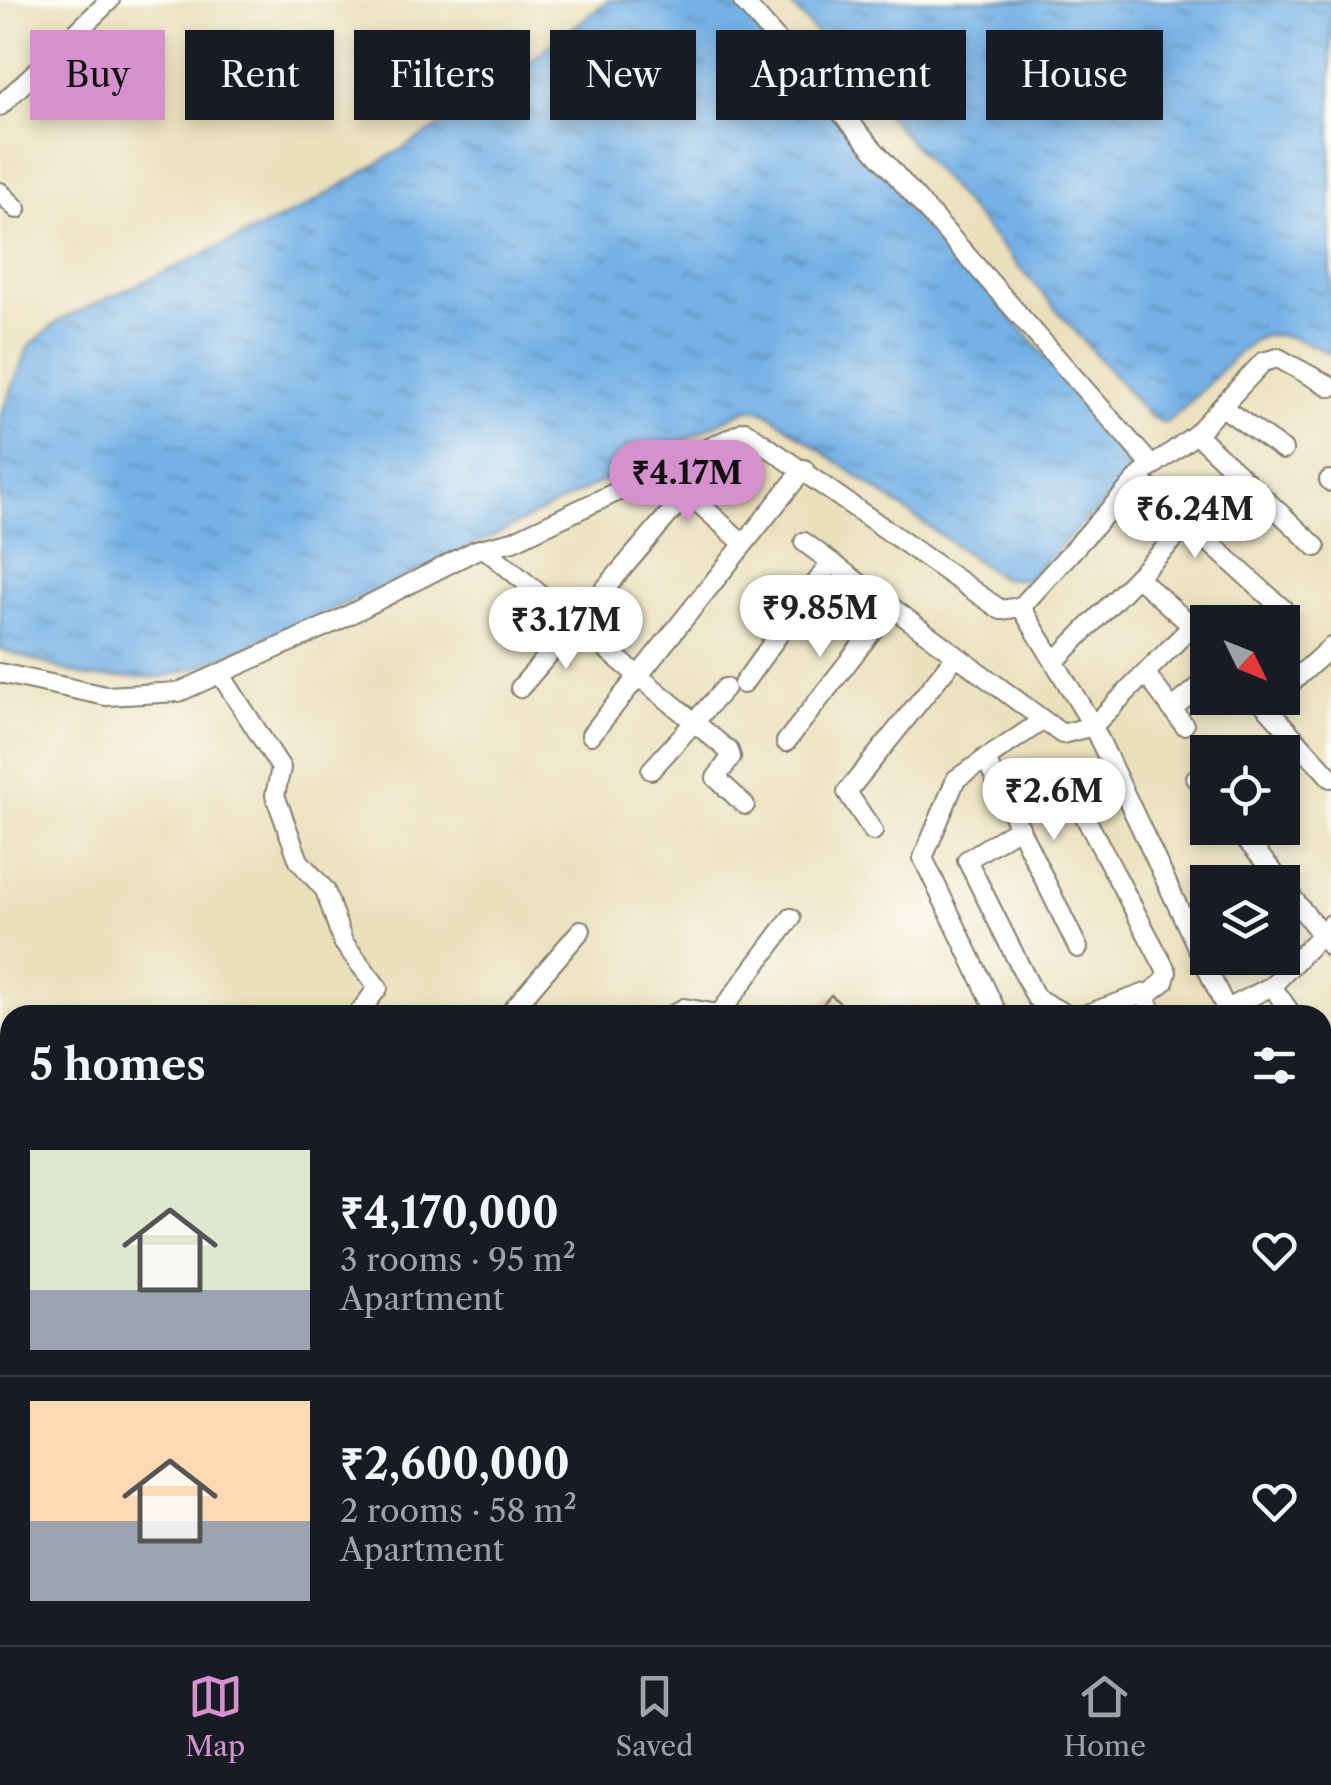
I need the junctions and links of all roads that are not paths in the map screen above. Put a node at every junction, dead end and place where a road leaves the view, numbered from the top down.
1 (110, 0) edge
2 (742, 0) edge
3 (4, 94) edge
4 (0, 192) edge
5 (17, 209) dead end
6 (1331, 387) edge
7 (1222, 406) junction
8 (1196, 434) junction
9 (1283, 450) dead end
10 (804, 469) junction
11 (662, 470) junction
12 (1145, 472) junction
13 (687, 493) junction
14 (1188, 524) junction
15 (804, 542) dead end
16 (744, 544) junction
17 (1316, 547) dead end
18 (484, 548) junction
19 (831, 562) junction
20 (1137, 577) junction
21 (1279, 605) edge
22 (891, 607) junction
23 (1021, 607) junction
24 (576, 624) junction
25 (1331, 647) edge
26 (956, 656) junction
27 (1054, 662) junction
28 (0, 673) edge
29 (1146, 674) junction
30 (222, 675) junction
31 (1300, 675) edge
32 (638, 676) junction
33 (520, 688) dead end
34 (1190, 694) edge
35 (1172, 709) junction
36 (1279, 715) edge
37 (693, 721) junction
38 (1042, 721) junction
39 (1184, 725) dead end
40 (1093, 726) junction
41 (591, 735) dead end
42 (786, 742) dead end
43 (985, 758) junction
44 (651, 770) dead end
45 (1331, 778) edge
46 (1076, 800) dead end
47 (745, 805) dead end
48 (1020, 827) junction
49 (873, 831) dead end
50 (1250, 845) edge
51 (1267, 865) edge
52 (1300, 903) edge
53 (791, 918) dead end
54 (581, 930) dead end
55 (1328, 934) edge
56 (1078, 948) dead end
57 (1272, 986) junction
58 (1146, 993) junction
59 (365, 1005) edge
60 (517, 1005) edge
61 (728, 1005) edge
62 (993, 1005) edge
63 (1049, 1005) edge
64 (1112, 1005) edge
65 (1150, 1005) edge
66 (1225, 1005) edge
67 (1240, 1005) edge
68 (1285, 1005) edge

1 - 3 street
2 - 12 street
4 - 5 street
6 - 7 street
7 - 8 street
7 - 9 street
8 - 12 street
8 - 17 street
10 - 11 street
10 - 16 street
10 - 23 street
11 - 13 street
11 - 18 street
12 - 14 street
12 - 23 street
13 - 16 street
13 - 24 street
14 - 20 street
14 - 21 street
15 - 19 street
16 - 32 street
18 - 24 street
18 - 30 street
19 - 22 street
19 - 37 street
20 - 27 street
20 - 29 street
22 - 26 street
22 - 42 street
23 - 27 street
24 - 32 street
24 - 33 street
25 - 31 street
26 - 38 street
26 - 49 street
27 - 40 street
28 - 30 street
29 - 35 street
29 - 40 street
30 - 59 street
32 - 37 street
32 - 41 street
34 - 35 street
35 - 39 street
36 - 45 street
37 - 44 street
37 - 47 street
38 - 40 street
38 - 43 street
40 - 66 street
43 - 48 street
43 - 62 street
46 - 58 street
48 - 56 street
48 - 63 street
50 - 51 street
52 - 55 street
53 - 61 street
54 - 60 street
55 - 57 street
57 - 67 street
57 - 68 street
58 - 64 street
58 - 65 street

